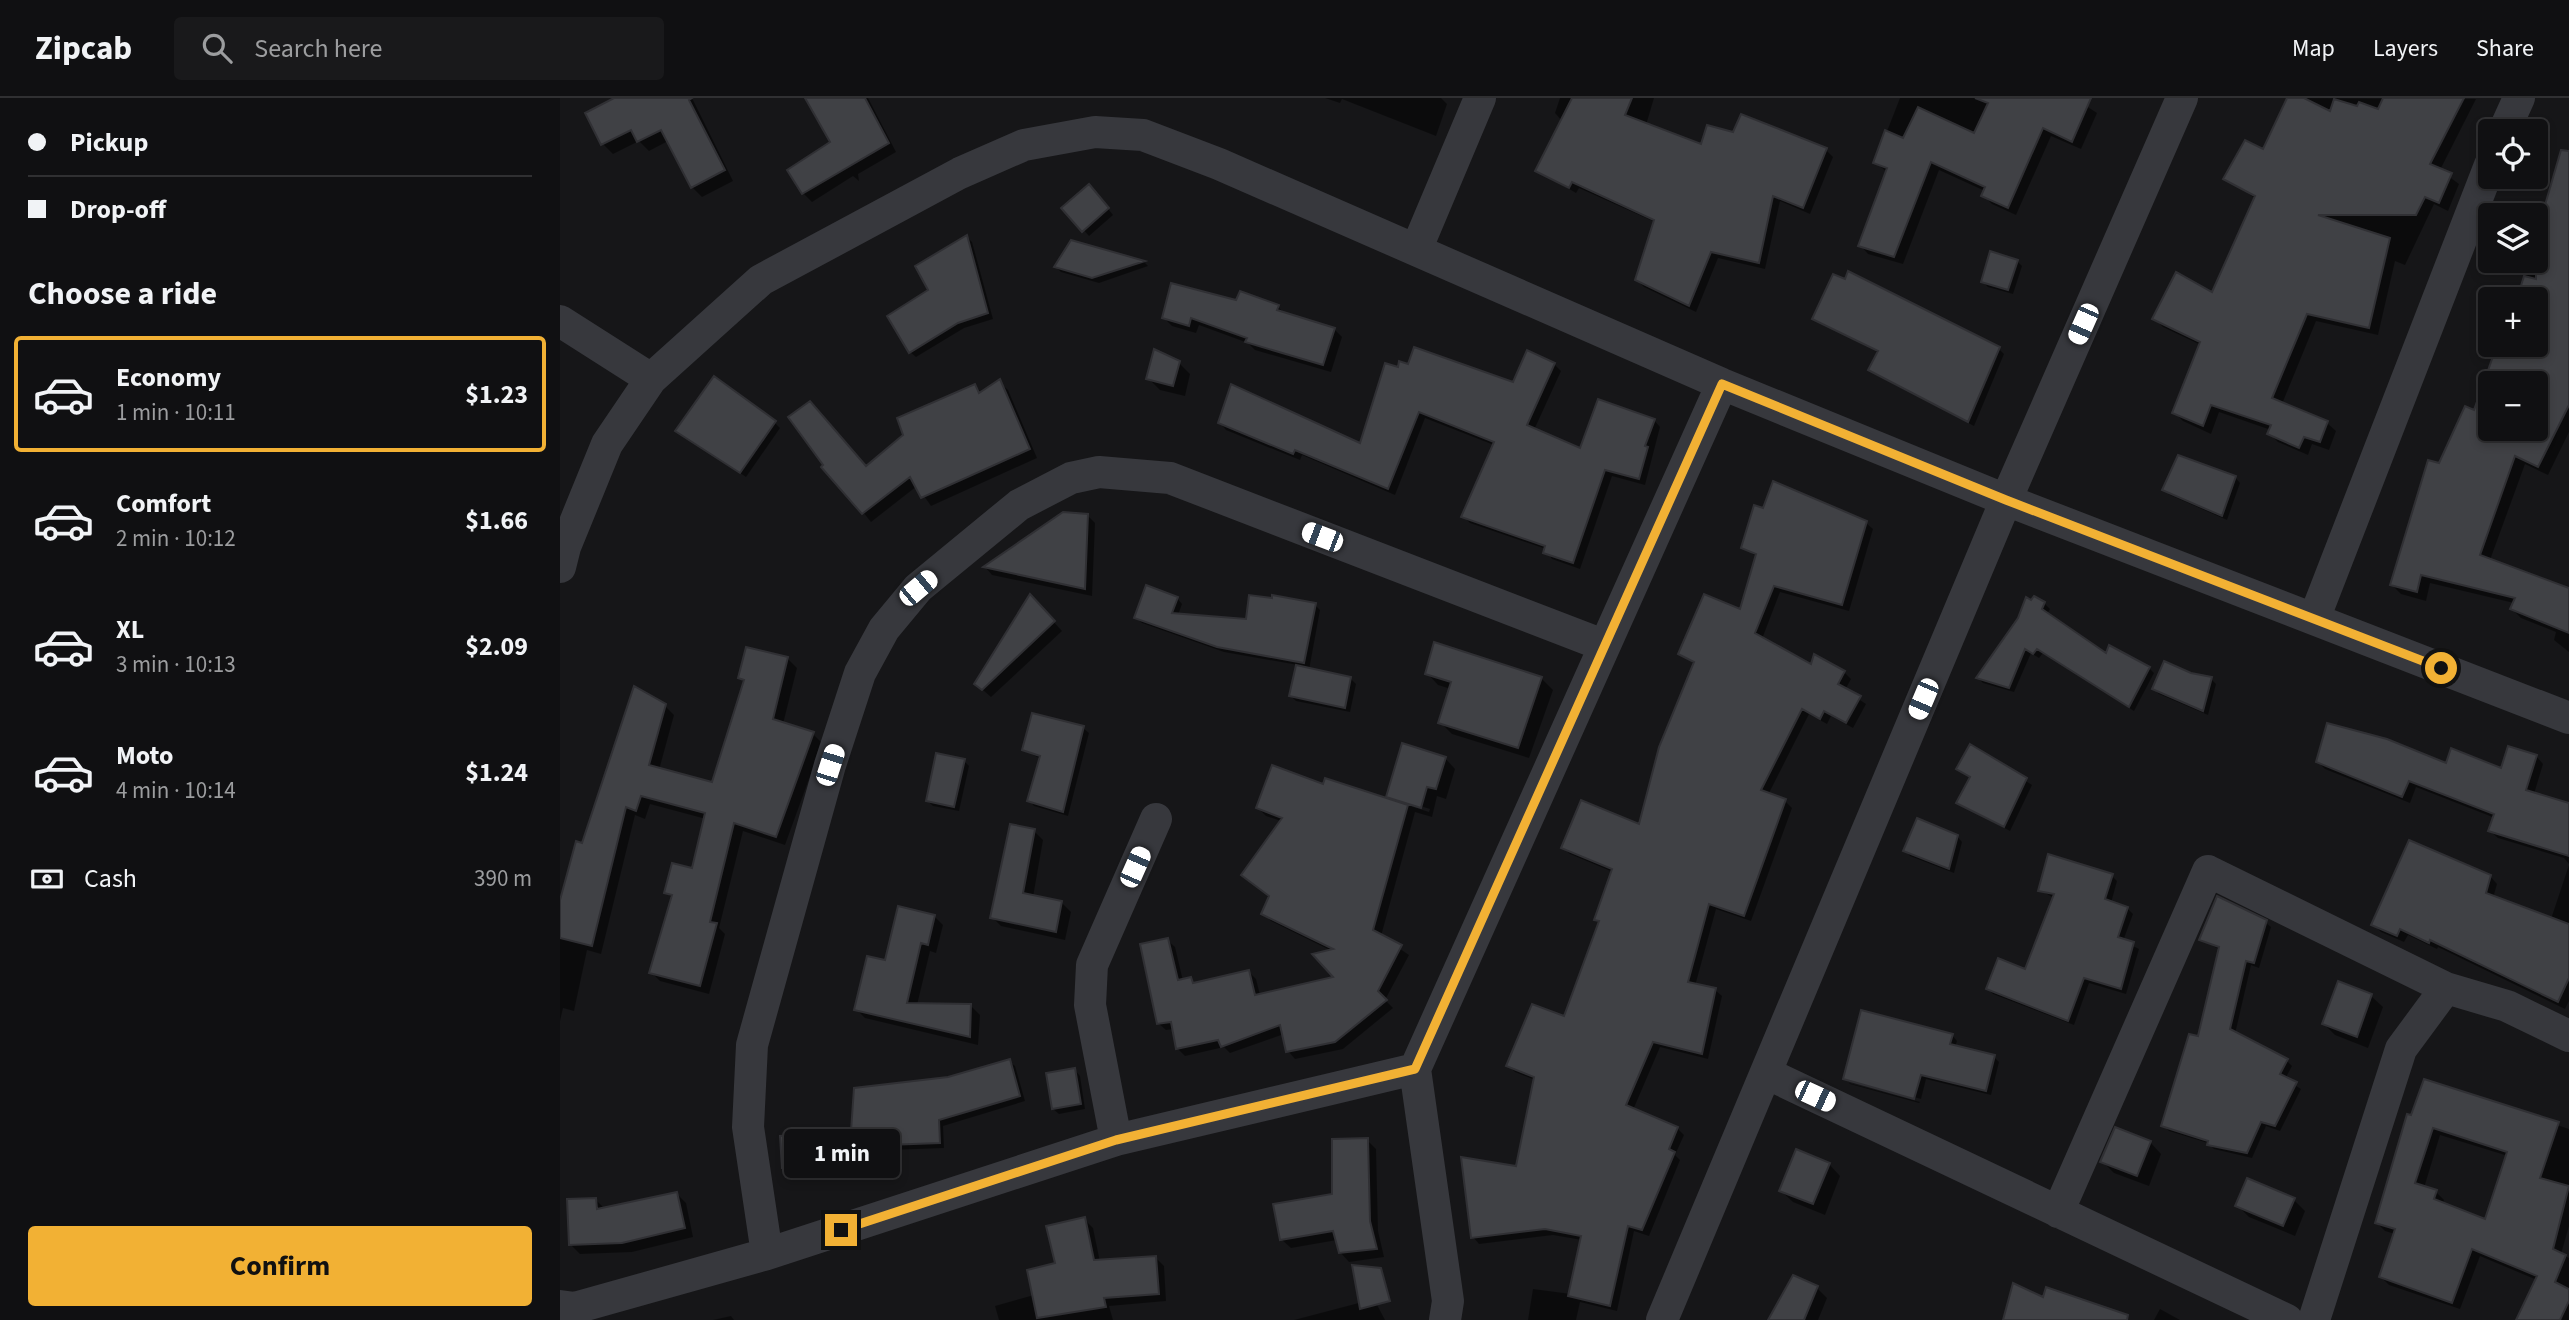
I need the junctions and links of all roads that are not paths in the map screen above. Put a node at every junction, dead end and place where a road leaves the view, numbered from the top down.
1 (1480, 98) edge
2 (2182, 98) edge
3 (2519, 98) edge
4 (2509, 119) edge
5 (2481, 189) edge
6 (1416, 250) junction
7 (560, 321) edge
8 (650, 379) junction
9 (1722, 384) junction
10 (2006, 500) junction
11 (560, 567) edge
12 (2314, 619) junction
13 (1603, 645) junction
14 (2569, 718) edge
15 (1156, 819) dead end
16 (2446, 988) junction
17 (2569, 1036) edge
18 (1415, 1069) junction
19 (1766, 1073) junction
20 (1116, 1140) junction
21 (2058, 1212) junction
22 (766, 1254) junction
23 (571, 1311) edge
24 (1445, 1320) edge
25 (1662, 1320) edge
26 (2287, 1320) edge
27 (2314, 1320) edge

1 - 6 street
2 - 10 street
3 - 4 street
5 - 12 street
6 - 8 street
6 - 9 street
7 - 8 street
8 - 11 street
9 - 10 street
9 - 13 street
10 - 12 street
10 - 19 street
12 - 14 street
13 - 18 street
13 - 22 street
15 - 20 street
16 - 17 street
16 - 21 street
16 - 27 street
18 - 20 street
18 - 24 street
19 - 21 street
19 - 25 street
20 - 22 street
21 - 26 street
22 - 23 street

